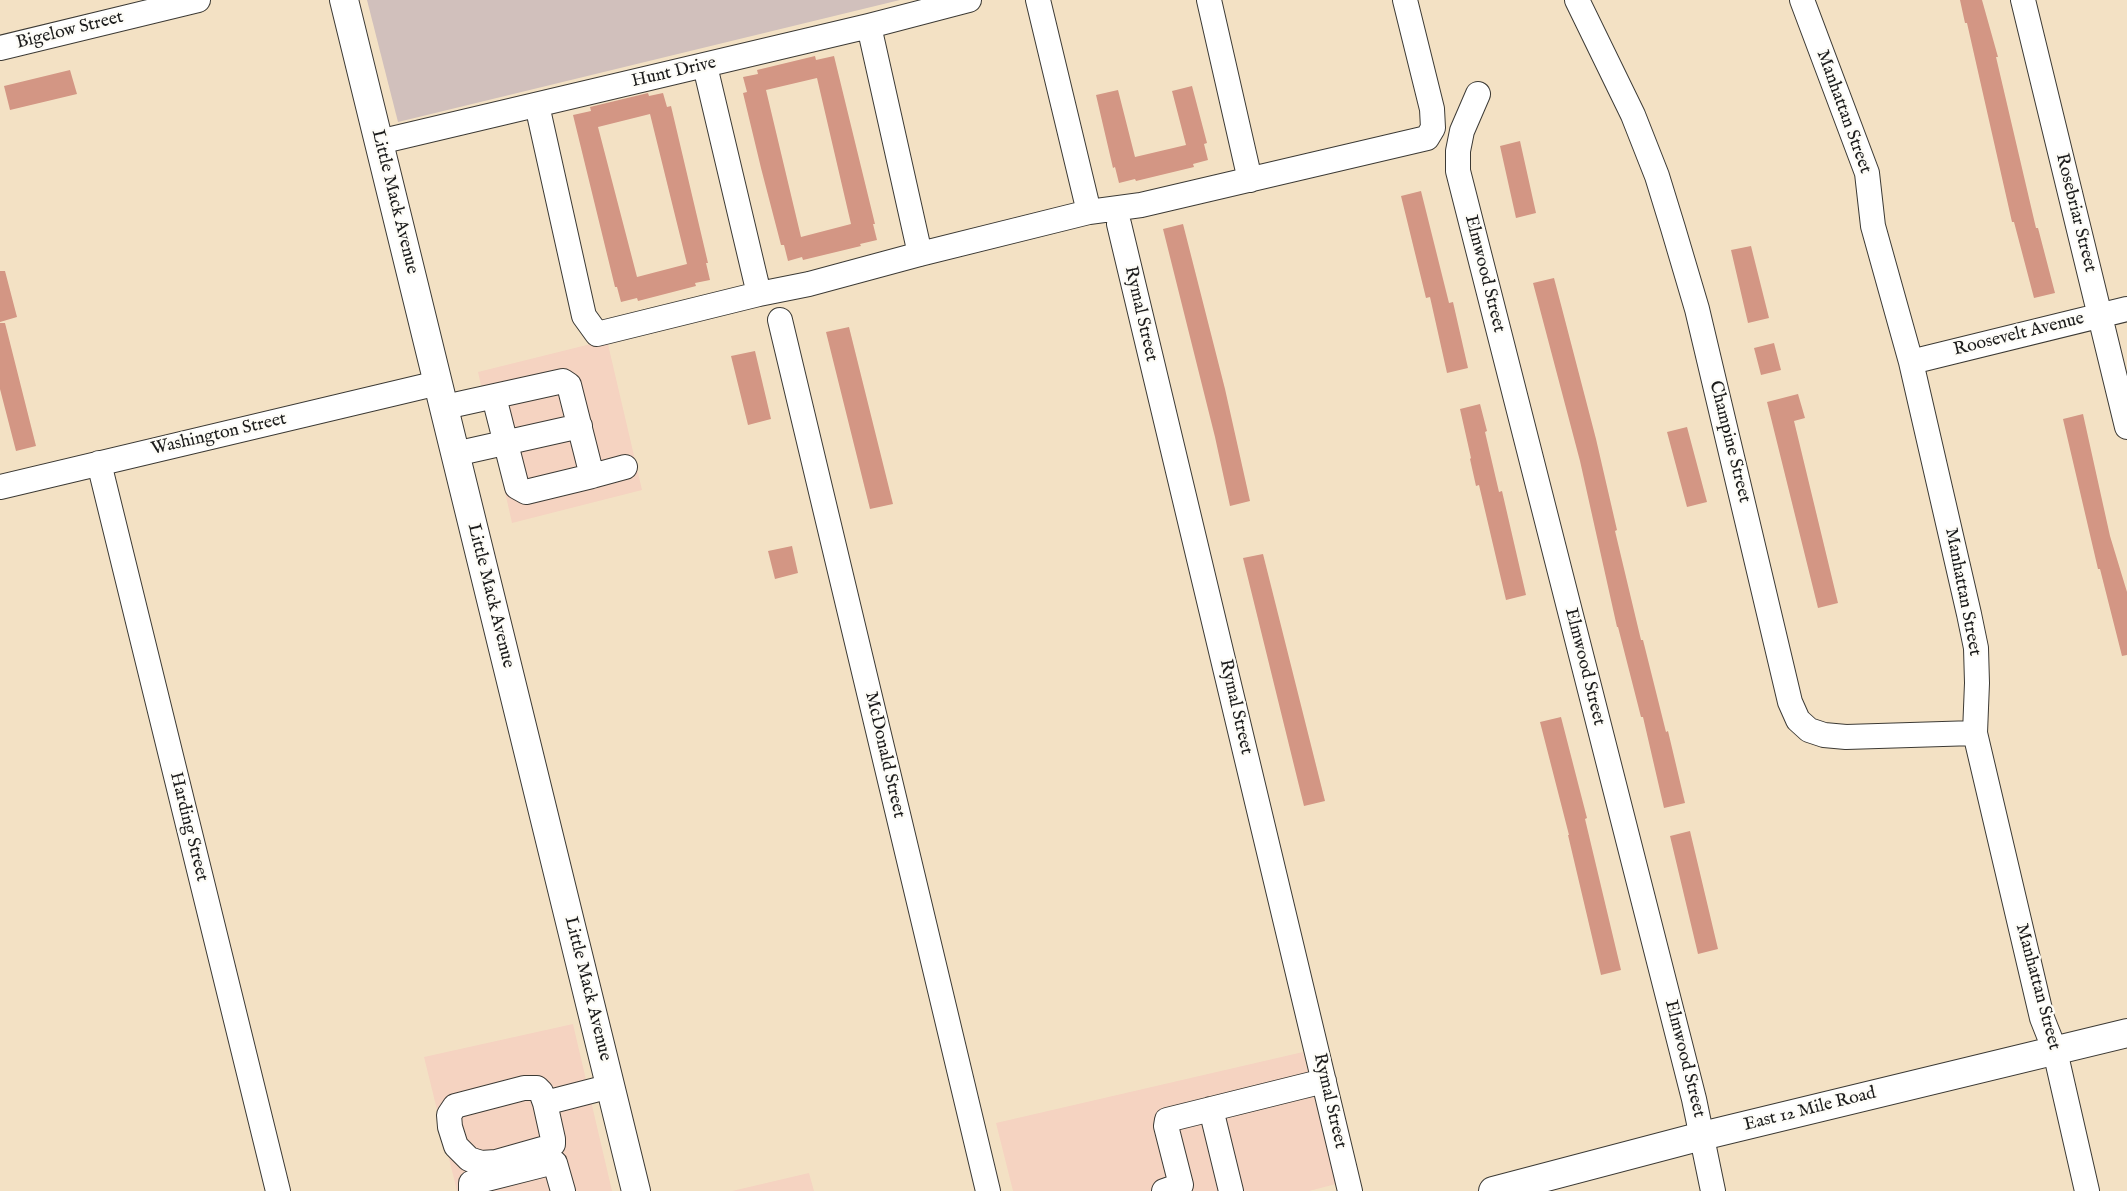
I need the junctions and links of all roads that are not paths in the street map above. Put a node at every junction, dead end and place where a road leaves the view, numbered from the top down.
1 (198, 0) edge
2 (344, 0) edge
3 (969, 0) edge
4 (1038, 0) edge
5 (1209, 0) edge
6 (1405, 0) edge
7 (1577, 0) edge
8 (1802, 0) edge
9 (2023, 0) edge
10 (869, 26) junction
11 (0, 48) edge
12 (705, 66) junction
13 (1478, 94) dead end
14 (537, 105) junction
15 (379, 142) junction
16 (1250, 180) junction
17 (1089, 212) junction
18 (1119, 224) dead end
19 (920, 254) junction
20 (759, 294) junction
21 (2127, 309) edge
22 (2100, 316) junction
23 (780, 320) dead end
24 (1911, 362) junction
25 (441, 395) junction
26 (494, 396) junction
27 (580, 426) junction
28 (2127, 427) edge
29 (506, 443) junction
30 (455, 454) junction
31 (99, 463) junction
32 (625, 467) dead end
33 (592, 476) junction
34 (0, 487) edge
35 (1975, 732) junction
36 (2127, 1034) edge
37 (2055, 1051) junction
38 (1324, 1081) junction
39 (612, 1086) junction
40 (545, 1103) dead end
41 (1211, 1109) junction
42 (1702, 1136) junction
43 (278, 1191) edge
44 (471, 1191) edge
45 (563, 1191) edge
46 (636, 1191) edge
47 (988, 1191) edge
48 (1164, 1191) edge
49 (1231, 1191) edge
50 (1350, 1191) edge
51 (1493, 1191) edge
52 (1713, 1191) edge
53 (2087, 1191) edge

1 - 11 street, Bigelow Street
2 - 15 main road, Little Mack Avenue
3 - 10 street, Hunt Drive
4 - 17 street
5 - 16 street
6 - 16 street
7 - 35 street, Champine Street
8 - 24 street, Manhattan Street
9 - 22 street, Rosebriar Street
10 - 12 street, Hunt Drive
10 - 19 street
12 - 14 street, Hunt Drive
12 - 20 street
13 - 42 street, Elmwood Street
14 - 15 street, Hunt Drive
14 - 20 street
15 - 25 main road, Little Mack Avenue
16 - 17 street
17 - 19 street
18 - 38 street, Rymal Street
19 - 20 street
21 - 22 street, Roosevelt Avenue
22 - 24 street, Roosevelt Avenue
22 - 28 street, Rosebriar Street
23 - 47 street, McDonald Street
24 - 35 street, Manhattan Street
25 - 26 street, Washington Street
25 - 30 main road, Little Mack Avenue
25 - 31 street, Washington Street
26 - 27 street, Washington Street
26 - 29 street
27 - 29 street
27 - 33 street, Washington Street
29 - 30 street
29 - 33 street
30 - 39 main road, Little Mack Avenue
31 - 34 street, Washington Street
31 - 43 street, Harding Street
32 - 33 street
35 - 37 street, Manhattan Street
36 - 37 main road, East 12 Mile Road
37 - 42 main road, East 12 Mile Road
37 - 53 street, Manhattan Street
38 - 41 street
38 - 50 street, Rymal Street
39 - 40 street
39 - 46 main road, Little Mack Avenue
41 - 48 street
41 - 49 street
42 - 51 main road, East 12 Mile Road
42 - 52 street, Elmwood Street
44 - 45 street

